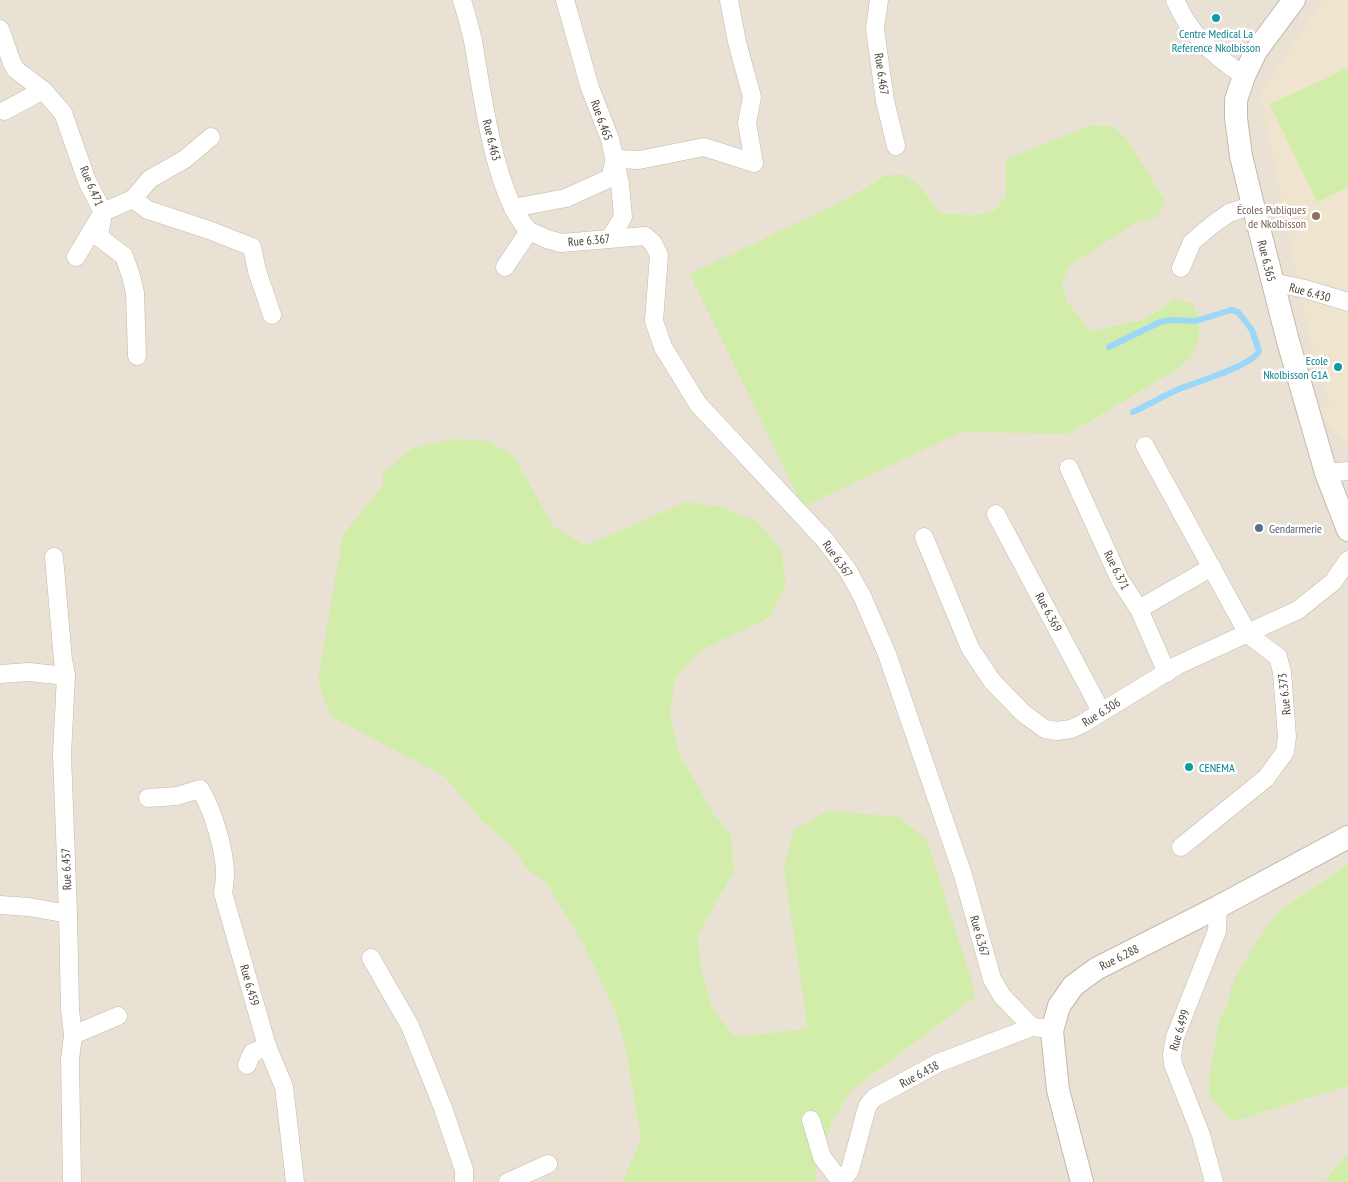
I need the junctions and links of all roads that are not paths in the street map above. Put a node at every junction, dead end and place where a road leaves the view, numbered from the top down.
1 (462, 0) edge
2 (565, 0) edge
3 (730, 0) edge
4 (879, 0) edge
5 (1175, 0) edge
6 (1294, 0) edge
7 (0, 29) edge
8 (1244, 76) junction
9 (43, 90) junction
10 (4, 111) dead end
11 (210, 137) dead end
12 (896, 146) dead end
13 (615, 159) junction
14 (133, 198) junction
15 (1253, 205) junction
16 (513, 208) junction
17 (103, 212) junction
18 (529, 232) junction
19 (610, 238) junction
20 (76, 257) dead end
21 (505, 267) dead end
22 (1181, 268) dead end
23 (1272, 282) junction
24 (1348, 302) edge
25 (272, 315) dead end
26 (137, 356) dead end
27 (1145, 446) dead end
28 (1069, 468) dead end
29 (1337, 472) edge
30 (996, 514) dead end
31 (1348, 530) edge
32 (924, 537) dead end
33 (54, 557) dead end
34 (1348, 560) edge
35 (1212, 566) junction
36 (1139, 609) junction
37 (1248, 634) junction
38 (1167, 673) junction
39 (0, 674) edge
40 (66, 676) junction
41 (1101, 711) junction
42 (148, 798) dead end
43 (1348, 837) edge
44 (1180, 847) dead end
45 (0, 905) edge
46 (1218, 908) junction
47 (68, 914) junction
48 (371, 958) dead end
49 (118, 1016) dead end
50 (1042, 1029) junction
51 (73, 1035) junction
52 (267, 1046) junction
53 (247, 1065) dead end
54 (811, 1120) dead end
55 (548, 1164) dead end
56 (72, 1182) edge
57 (295, 1182) edge
58 (464, 1182) edge
59 (508, 1182) edge
60 (841, 1182) edge
61 (1082, 1182) edge
62 (1214, 1182) edge

1 - 16 street, Rue 6.463
2 - 13 street, Rue 6.465
3 - 13 street
4 - 12 street, Rue 6.467
5 - 8 street
6 - 8 street, Rue 6.365
7 - 9 street, Rue 6.471
8 - 15 street, Rue 6.365
9 - 10 street
9 - 17 street, Rue 6.471
11 - 14 street
13 - 16 street
13 - 19 street, Rue 6.465
14 - 17 street
14 - 25 street
15 - 22 street
15 - 23 street, Rue 6.365
16 - 18 street, Rue 6.463
17 - 20 street
17 - 26 street, Rue 6.471
18 - 19 street, Rue 6.367
18 - 21 street
19 - 50 street, Rue 6.367
23 - 24 street, Rue 6.430
23 - 29 street, Rue 6.365
27 - 35 street, Rue 6.373
28 - 36 street, Rue 6.371
29 - 31 street, Rue 6.365
30 - 41 street, Rue 6.369
32 - 41 street, Rue 6.306
33 - 40 street, Rue 6.457
34 - 37 street, Rue 6.306
35 - 36 street
35 - 37 street, Rue 6.373
36 - 38 street, Rue 6.371
37 - 38 street, Rue 6.306
37 - 44 street, Rue 6.373
38 - 41 street, Rue 6.306
39 - 40 street
40 - 47 street, Rue 6.457
42 - 52 street, Rue 6.459
43 - 46 street, Rue 6.288
45 - 47 street
46 - 50 street, Rue 6.288
46 - 62 street, Rue 6.499
47 - 51 street, Rue 6.457
48 - 58 street
49 - 51 street
50 - 60 street, Rue 6.438
50 - 61 street, Rue 6.288
51 - 56 street, Rue 6.457
52 - 53 street
52 - 57 street, Rue 6.459
54 - 60 street
55 - 59 street

